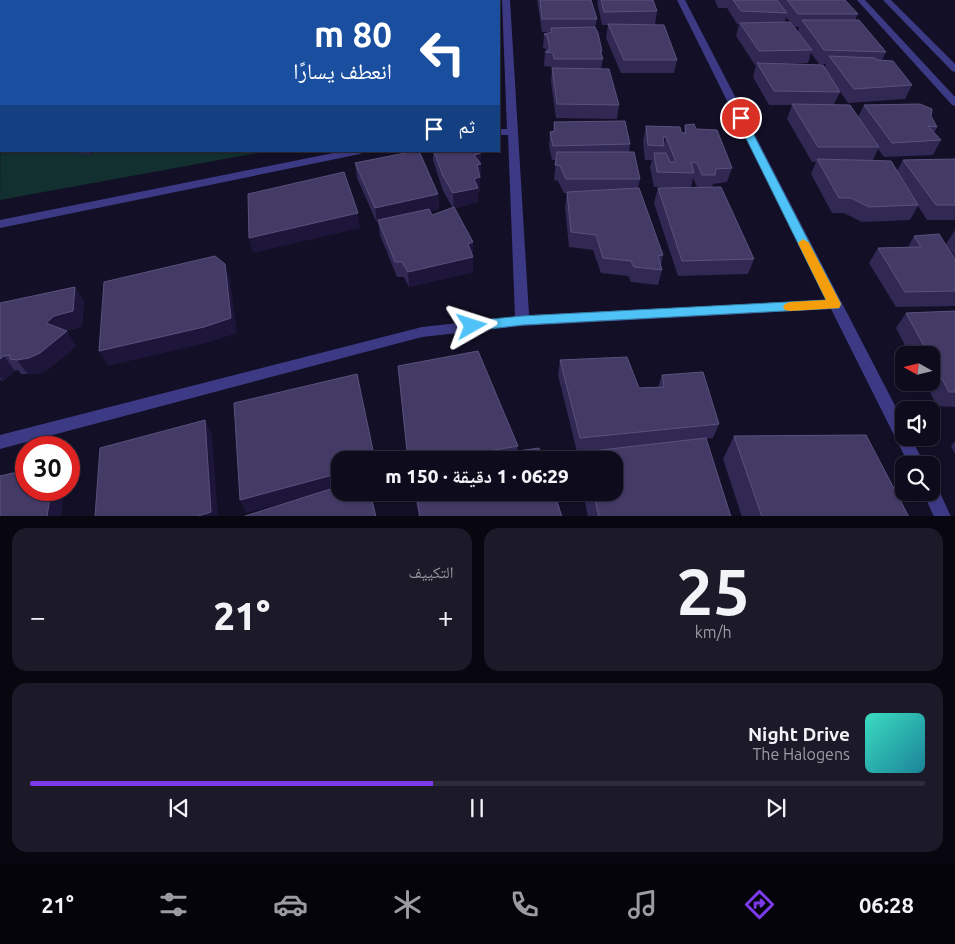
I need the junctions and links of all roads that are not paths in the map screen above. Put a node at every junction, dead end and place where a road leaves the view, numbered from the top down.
1 (506, 0) edge
2 (681, 0) edge
3 (861, 0) edge
4 (887, 0) edge
5 (955, 69) edge
6 (955, 103) edge
7 (500, 132) edge
8 (513, 132) junction
9 (355, 152) edge
10 (0, 224) edge
11 (834, 304) junction
12 (522, 321) junction
13 (0, 442) edge
14 (912, 456) edge
15 (936, 501) edge
16 (943, 516) edge

1 - 8 street
2 - 11 street
3 - 6 street
4 - 5 street
7 - 8 street
8 - 12 street
9 - 10 street
11 - 12 street
11 - 14 street
12 - 13 street
15 - 16 street

